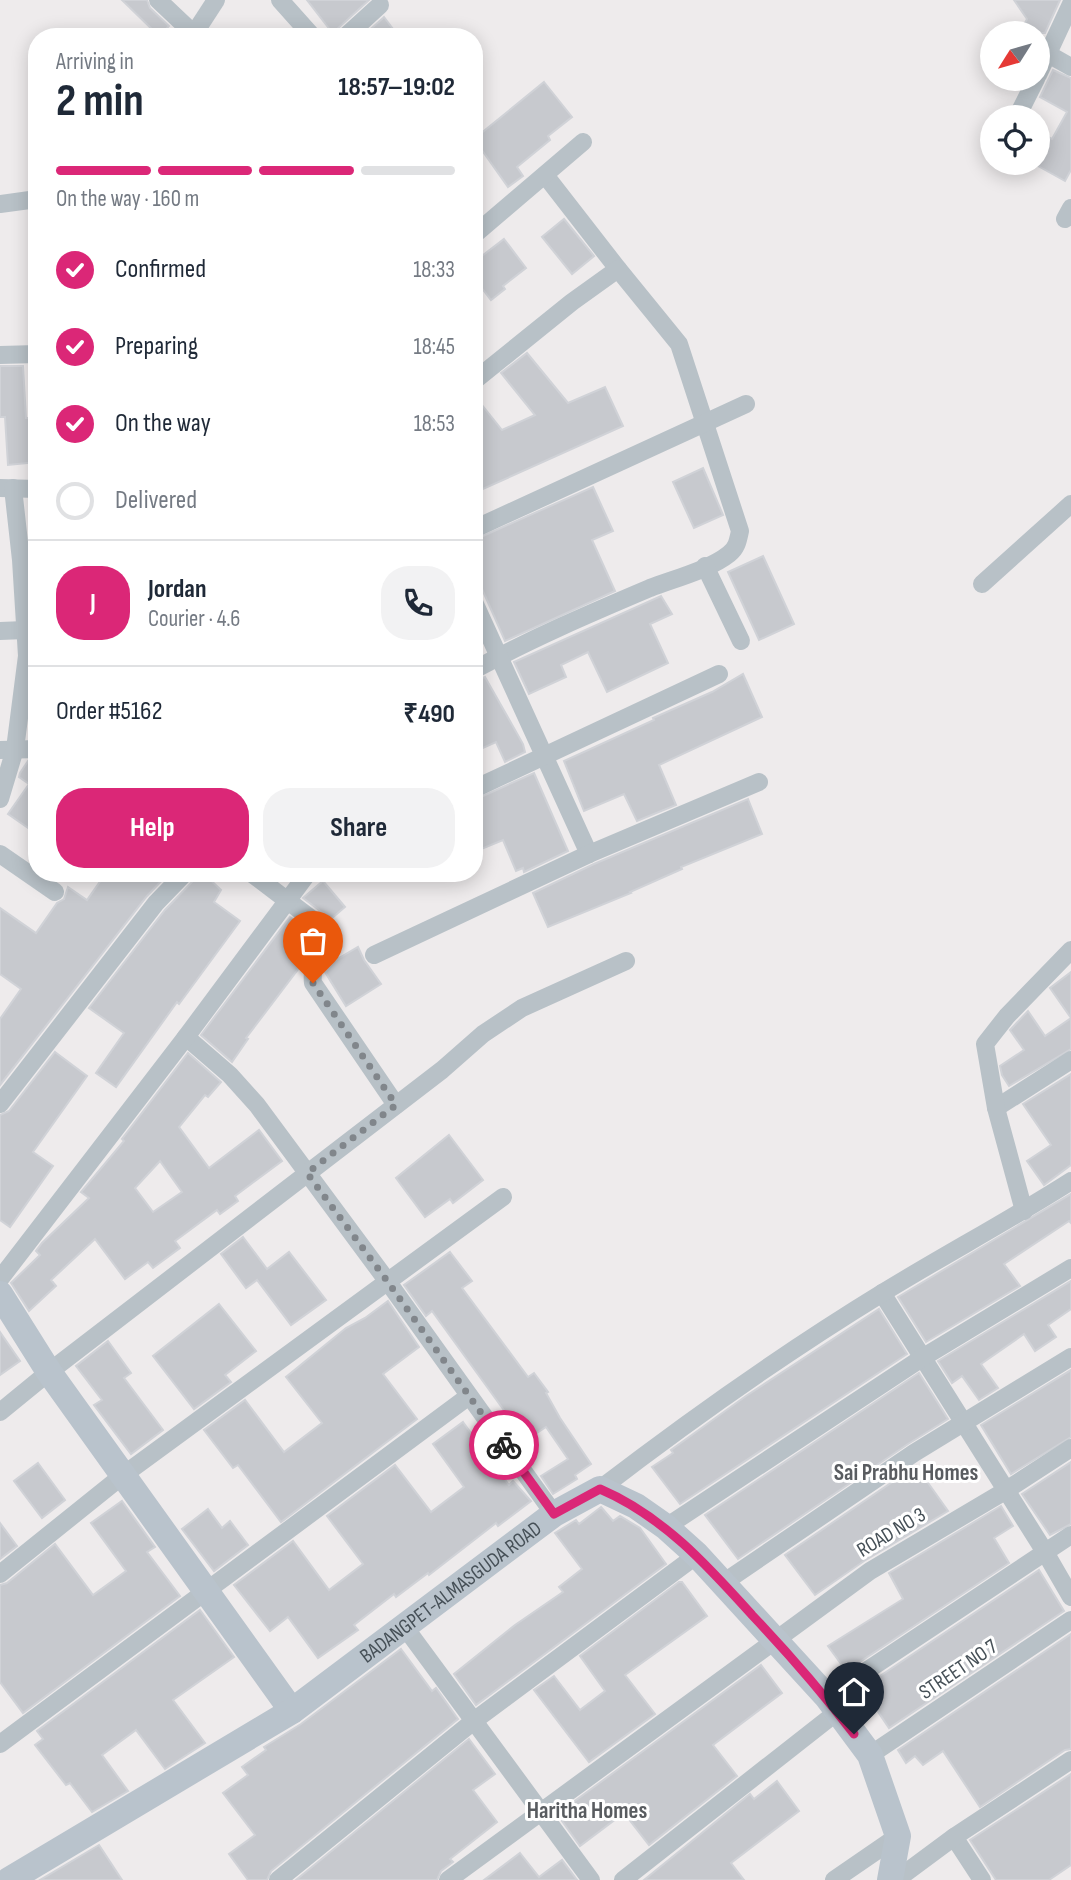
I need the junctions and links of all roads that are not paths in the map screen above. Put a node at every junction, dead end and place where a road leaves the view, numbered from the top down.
1 (158, 0) edge
2 (216, 0) edge
3 (281, 0) edge
4 (1071, 4) edge
5 (380, 5) dead end
6 (185, 28) edge
7 (198, 28) edge
8 (305, 28) edge
9 (355, 28) edge
10 (1050, 50) edge
11 (1050, 55) edge
12 (1071, 67) edge
13 (583, 142) dead end
14 (545, 175) junction
15 (28, 200) edge
16 (0, 204) edge
17 (483, 224) edge
18 (618, 268) junction
19 (28, 354) edge
20 (0, 355) edge
21 (483, 374) edge
22 (746, 404) dead end
23 (704, 423) junction
24 (6, 488) edge
25 (28, 489) edge
26 (1071, 504) edge
27 (483, 525) edge
28 (705, 566) junction
29 (982, 583) dead end
30 (28, 589) edge
31 (28, 616) edge
32 (483, 623) edge
33 (25, 630) junction
34 (0, 631) edge
35 (28, 641) edge
36 (741, 641) dead end
37 (498, 656) junction
38 (483, 665) edge
39 (28, 671) edge
40 (719, 674) dead end
41 (8, 749) edge
42 (28, 749) edge
43 (543, 754) junction
44 (759, 782) dead end
45 (483, 784) edge
46 (0, 799) edge
47 (0, 854) edge
48 (589, 854) junction
49 (28, 873) edge
50 (41, 882) edge
51 (176, 882) edge
52 (263, 882) edge
53 (301, 882) edge
54 (55, 892) dead end
55 (288, 900) junction
56 (1071, 950) edge
57 (374, 955) dead end
58 (626, 961) dead end
59 (187, 1037) junction
60 (1071, 1060) edge
61 (0, 1104) edge
62 (396, 1105) junction
63 (996, 1108) junction
64 (307, 1173) junction
65 (1071, 1181) edge
66 (503, 1197) dead end
67 (1024, 1211) junction
68 (1071, 1268) edge
69 (0, 1279) edge
70 (388, 1282) junction
71 (882, 1293) junction
72 (0, 1294) edge
73 (1071, 1357) edge
74 (922, 1358) junction
75 (49, 1372) junction
76 (469, 1396) junction
77 (0, 1412) edge
78 (963, 1424) junction
79 (1071, 1448) edge
80 (122, 1476) junction
81 (600, 1489) junction
82 (1005, 1491) junction
83 (554, 1514) junction
84 (666, 1527) junction
85 (1071, 1535) edge
86 (1045, 1552) junction
87 (697, 1555) junction
88 (0, 1574) edge
89 (723, 1583) junction
90 (206, 1590) junction
91 (1071, 1597) edge
92 (1071, 1620) edge
93 (404, 1626) junction
94 (775, 1639) junction
95 (832, 1705) junction
96 (292, 1711) junction
97 (475, 1720) junction
98 (0, 1744) edge
99 (870, 1755) junction
100 (1071, 1760) edge
101 (541, 1811) junction
102 (898, 1836) junction
103 (954, 1837) junction
104 (9, 1880) edge
105 (278, 1880) edge
106 (448, 1880) edge
107 (591, 1880) edge
108 (623, 1880) edge
109 (834, 1880) edge
110 (890, 1880) edge
111 (895, 1880) edge
112 (982, 1880) edge

1 - 6 street
2 - 7 street
3 - 8 street
4 - 10 street
5 - 9 street
11 - 12 street
13 - 14 street
14 - 17 street
14 - 18 street
15 - 16 street
18 - 21 street
18 - 23 street
19 - 20 street
22 - 23 street
23 - 27 street
23 - 28 street
24 - 25 street
24 - 30 street
26 - 29 street
28 - 36 street
28 - 37 street
31 - 33 street
32 - 37 street
33 - 34 street
33 - 35 street
37 - 38 street
37 - 43 street
39 - 41 street
40 - 43 street
41 - 42 street
41 - 46 street
43 - 45 street
43 - 48 street
44 - 48 street
47 - 49 street
48 - 57 street
50 - 54 street
51 - 61 street
52 - 55 street
53 - 55 street
55 - 59 street
55 - 62 street
56 - 63 street
58 - 62 street
59 - 64 street
59 - 69 street
60 - 63 street
62 - 64 street
63 - 67 street
64 - 70 street
64 - 75 street
65 - 67 street
66 - 70 street
67 - 71 street
68 - 74 street
70 - 76 street
70 - 80 street
71 - 74 street
71 - 81 street
72 - 75 street
73 - 78 street
74 - 78 street
74 - 84 street
75 - 77 street
75 - 80 street
76 - 83 street
76 - 90 street
78 - 82 street
78 - 89 street
79 - 82 street, ROAD NO 3
80 - 88 street
80 - 90 street
81 - 83 street, BADANGPET-ALMASGUDA ROAD
81 - 84 street
82 - 86 street
82 - 94 street, ROAD NO 3
83 - 93 street, BADANGPET-ALMASGUDA ROAD
84 - 87 street
85 - 86 street
86 - 91 street
86 - 95 street
87 - 89 street
87 - 97 street
89 - 94 street
90 - 96 street
90 - 98 street
92 - 99 street, STREET NO 7
93 - 96 street, BADANGPET-ALMASGUDA ROAD
93 - 97 street
94 - 95 street
94 - 101 street, ROAD NO 3
95 - 99 street
95 - 108 street
96 - 104 street, BADANGPET-ALMASGUDA ROAD
97 - 101 street
97 - 105 street
99 - 102 street
100 - 103 street
101 - 106 street, ROAD NO 3
101 - 107 street
102 - 109 street
102 - 110 street
103 - 111 street
103 - 112 street

